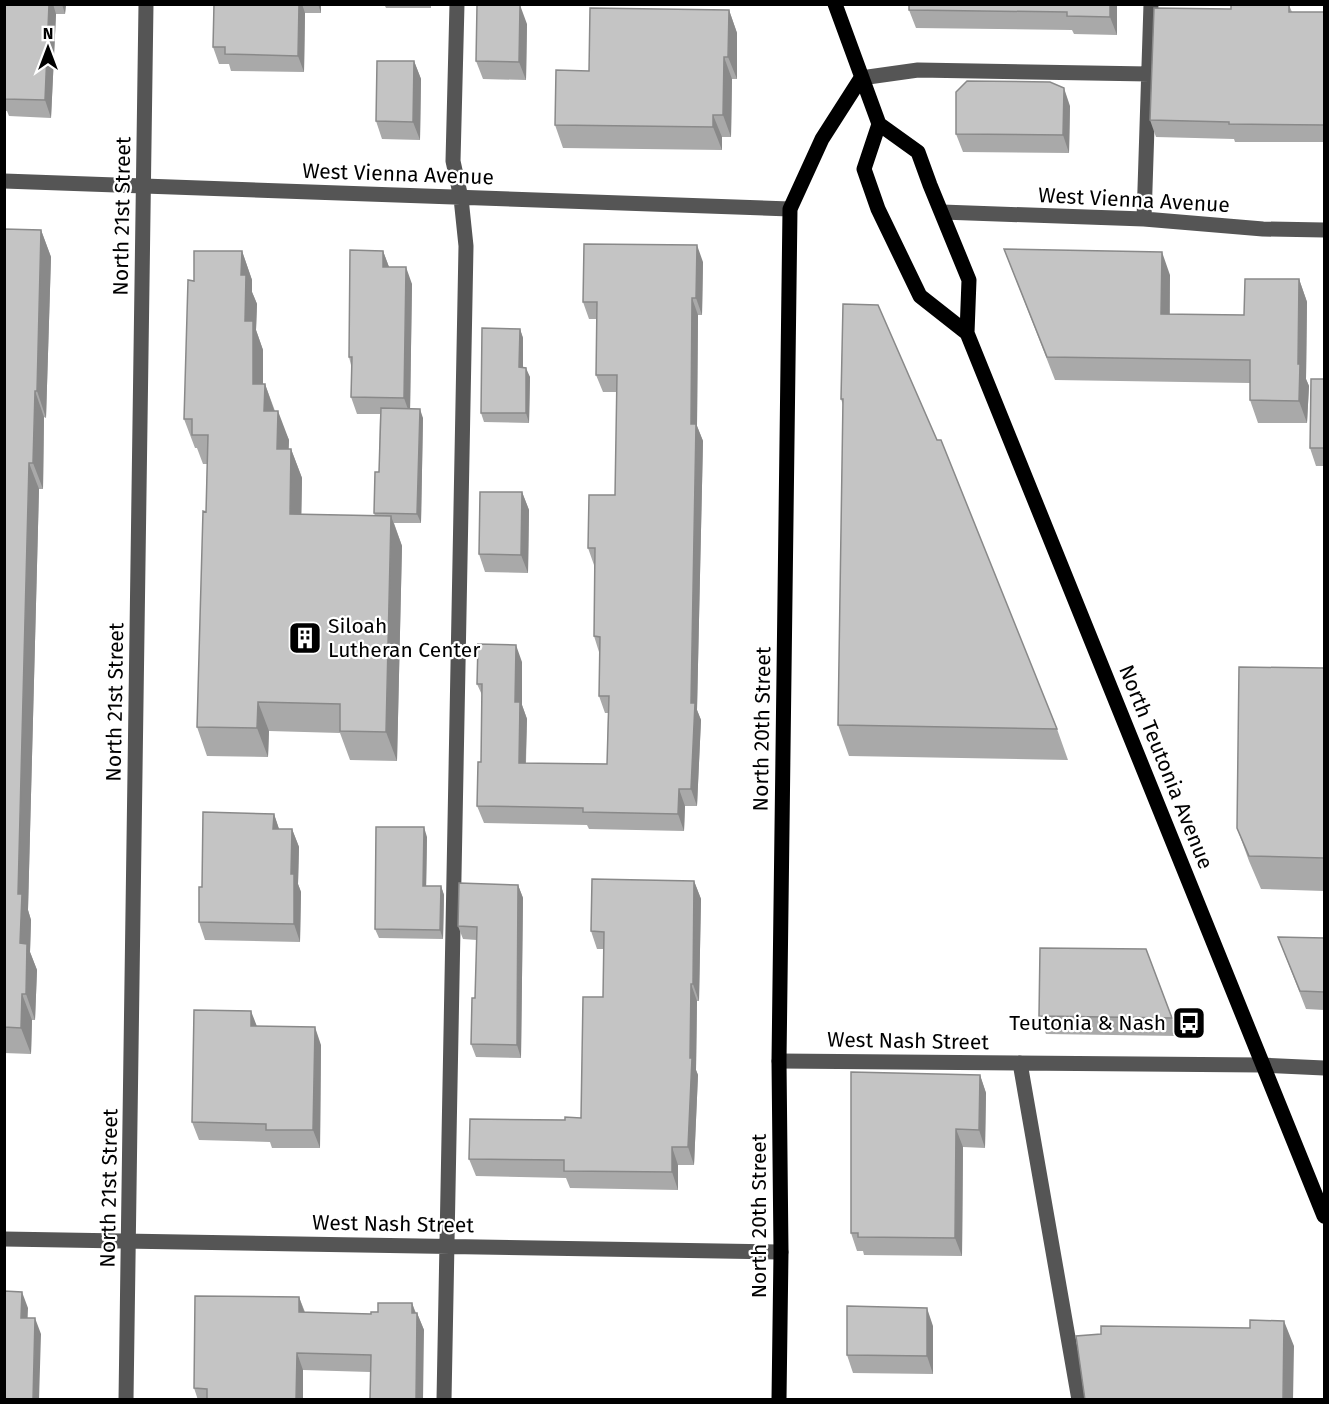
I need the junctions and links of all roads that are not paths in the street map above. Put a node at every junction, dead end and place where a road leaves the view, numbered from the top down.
1 (146, 4) edge
2 (457, 4) edge
3 (835, 4) edge
4 (1151, 4) edge
5 (1149, 74) junction
6 (861, 78) junction
7 (879, 124) junction
8 (4, 181) edge
9 (143, 185) junction
10 (461, 198) junction
11 (790, 209) junction
12 (942, 212) junction
13 (1144, 219) junction
14 (1324, 230) edge
15 (967, 333) junction
16 (779, 1061) junction
17 (1020, 1063) junction
18 (1262, 1065) junction
19 (1324, 1068) edge
20 (1324, 1216) edge
21 (4, 1239) edge
22 (129, 1241) junction
23 (446, 1246) junction
24 (781, 1252) junction
25 (126, 1400) edge
26 (444, 1400) edge
27 (779, 1400) edge
28 (1079, 1400) edge

1 - 9 street, North 21st Street
2 - 10 street
3 - 6 main road
4 - 5 street
5 - 6 street
5 - 13 street
6 - 7 main road
6 - 11 main road, North 20th Street
7 - 12 main road, North Teutonia Avenue
7 - 15 main road, North Teutonia Avenue
8 - 9 street, West Vienna Avenue
9 - 10 street, West Vienna Avenue
9 - 22 street, North 21st Street
10 - 11 street, West Vienna Avenue
10 - 23 street
11 - 16 main road, North 20th Street
12 - 13 street, West Vienna Avenue
12 - 15 main road, North Teutonia Avenue
13 - 14 street, West Vienna Avenue
15 - 18 main road, North Teutonia Avenue
16 - 17 street, West Nash Street
16 - 24 main road, North 20th Street
17 - 18 street, West Nash Street
17 - 28 street
18 - 19 street, West Nash Street
18 - 20 main road, North Teutonia Avenue
21 - 22 street, West Nash Street
22 - 23 street, West Nash Street
22 - 25 street, North 21st Street
23 - 24 street, West Nash Street
23 - 26 street
24 - 27 main road, North 20th Street

